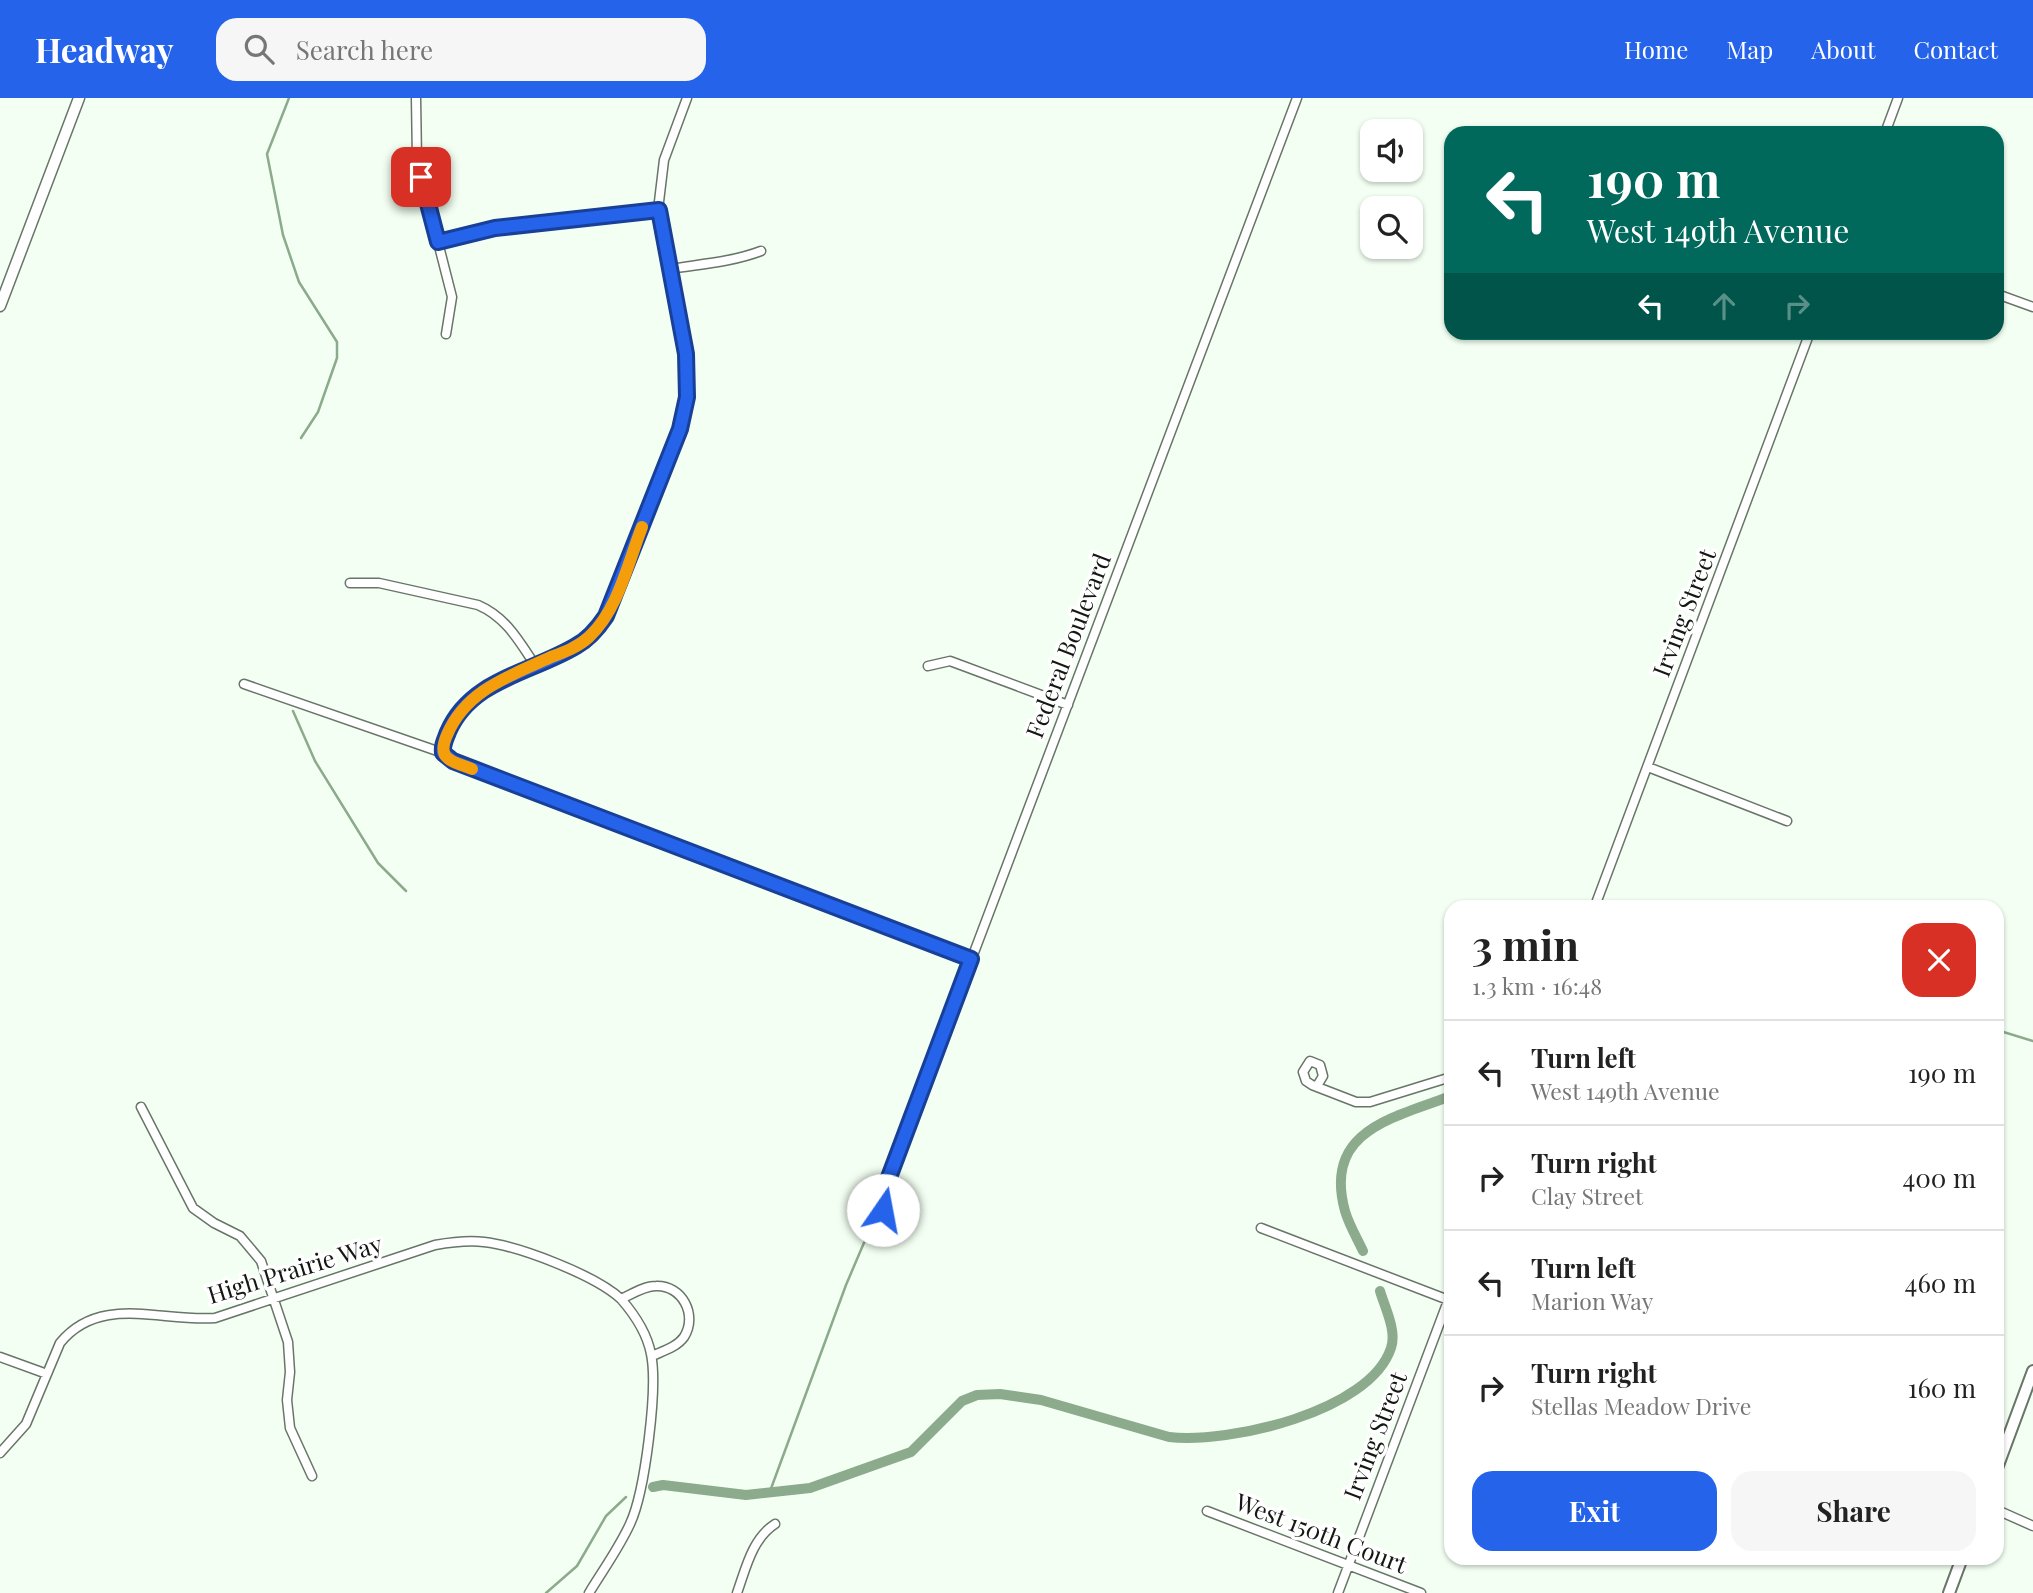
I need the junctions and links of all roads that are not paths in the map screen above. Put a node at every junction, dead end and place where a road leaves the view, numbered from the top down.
1 (79, 98) edge
2 (416, 98) edge
3 (687, 98) edge
4 (1297, 98) edge
5 (1898, 98) edge
6 (1888, 126) edge
7 (659, 210) junction
8 (438, 242) junction
9 (761, 251) dead end
10 (670, 269) junction
11 (2004, 296) edge
12 (0, 306) edge
13 (2033, 307) edge
14 (446, 334) dead end
15 (1807, 340) edge
16 (350, 583) dead end
17 (534, 665) junction
18 (928, 666) dead end
19 (244, 684) dead end
20 (1068, 705) junction
21 (443, 753) junction
22 (1648, 767) junction
23 (1787, 821) dead end
24 (1597, 900) edge
25 (971, 959) junction
26 (1444, 1079) edge
27 (1317, 1086) dead end
28 (141, 1107) dead end
29 (883, 1210) dead end
30 (1261, 1228) dead end
31 (1444, 1296) edge
32 (621, 1299) junction
33 (274, 1300) junction
34 (1444, 1314) edge
35 (652, 1356) junction
36 (0, 1357) edge
37 (2033, 1371) edge
38 (47, 1374) junction
39 (2004, 1449) edge
40 (0, 1453) edge
41 (312, 1476) dead end
42 (1208, 1511) dead end
43 (2004, 1513) edge
44 (775, 1524) dead end
45 (2033, 1526) edge
46 (1959, 1565) edge
47 (1348, 1566) junction
48 (589, 1593) edge
49 (737, 1593) edge
50 (1338, 1593) edge
51 (1421, 1593) edge
52 (1949, 1593) edge

1 - 12 street
2 - 8 street
3 - 7 street
4 - 20 street, Federal Boulevard
5 - 6 street
7 - 8 street
7 - 10 street
8 - 14 street
9 - 10 street
10 - 17 street
11 - 13 street
15 - 22 street, Irving Street
16 - 17 street
17 - 21 street
18 - 20 street
19 - 21 street
20 - 25 street, Federal Boulevard
21 - 25 street
22 - 23 street
22 - 24 street, Irving Street
25 - 29 street, Federal Boulevard
26 - 27 street
28 - 33 street
30 - 31 street
32 - 33 street, High Prairie Way
32 - 35 street, High Prairie Way
32 - 35 street
33 - 38 street, High Prairie Way
33 - 41 street
34 - 47 street, Irving Street
35 - 48 street, High Prairie Way
36 - 38 street
37 - 39 main road
38 - 40 street, High Prairie Way
42 - 47 street, West 150th Court
43 - 45 street
44 - 49 street
46 - 52 main road
47 - 50 street, Irving Street
47 - 51 street, West 150th Court

